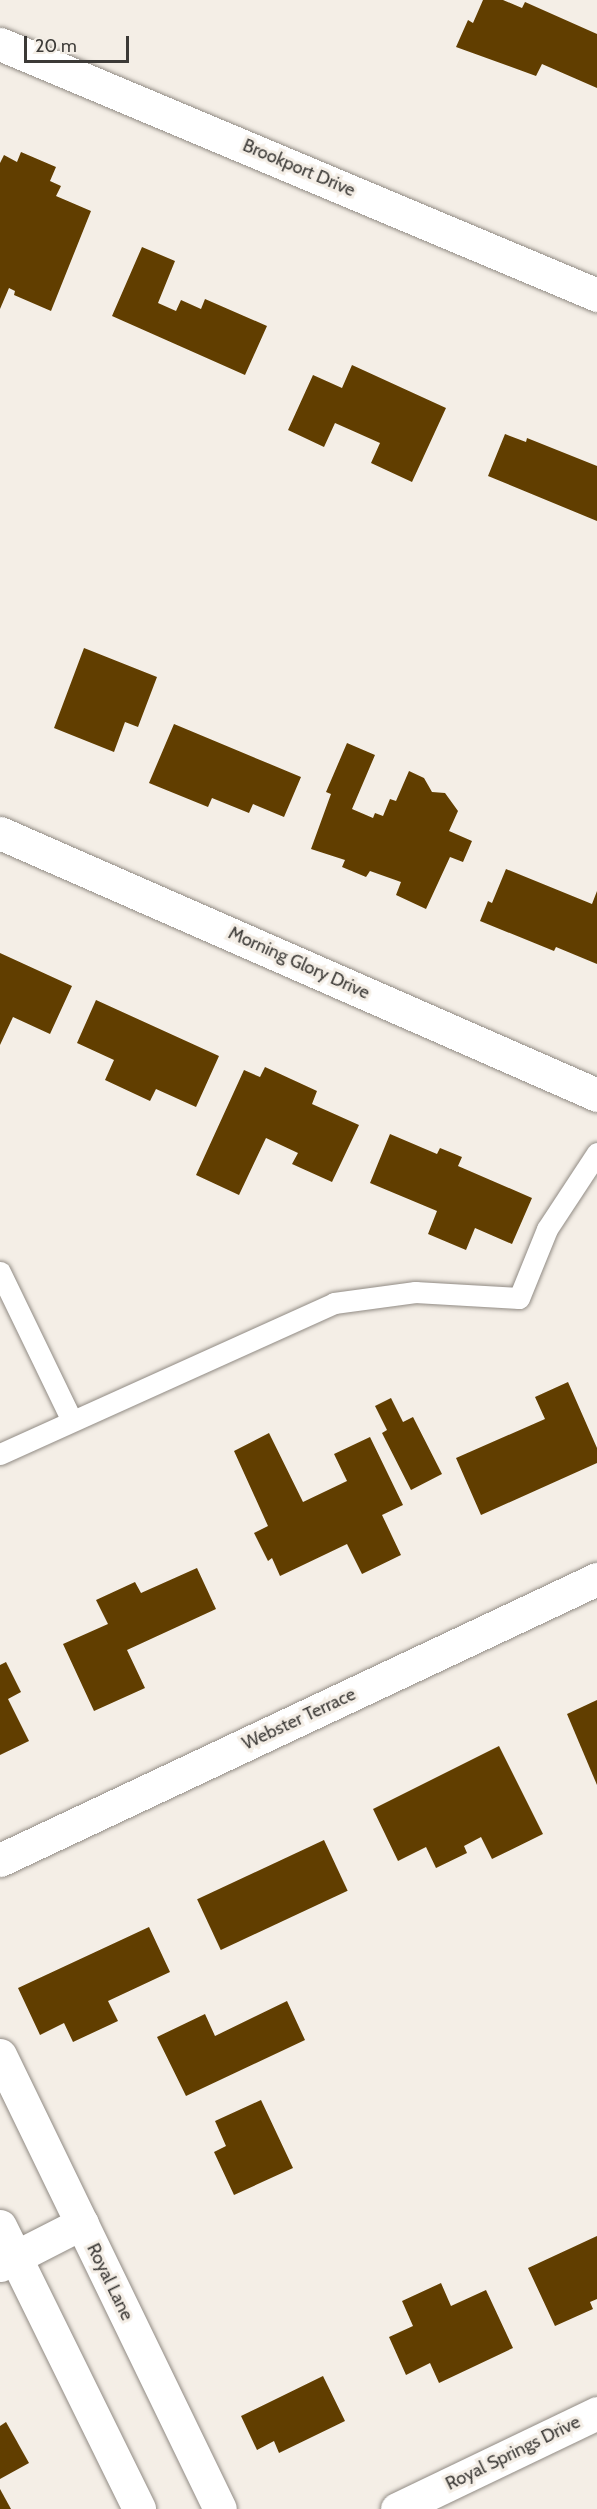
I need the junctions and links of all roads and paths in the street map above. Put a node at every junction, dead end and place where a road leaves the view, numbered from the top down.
1 (0, 44) edge
2 (597, 295) edge
3 (0, 833) edge
4 (597, 1095) edge
5 (597, 1153) edge
6 (0, 1272) edge
7 (72, 1421) junction
8 (0, 1454) edge
9 (597, 1579) edge
10 (0, 1860) edge
11 (0, 2055) edge
12 (82, 2223) junction
13 (0, 2226) edge
14 (7, 2261) edge
15 (597, 2413) edge
16 (139, 2509) edge
17 (220, 2509) edge
18 (396, 2509) edge

1 - 2 street, Brookport Drive
3 - 4 street, Morning Glory Drive
5 - 7 lane
6 - 7 lane
7 - 8 lane
9 - 10 street, Webster Terrace
11 - 12 street, Royal Lane
12 - 14 street
12 - 17 street, Royal Lane
13 - 14 street
14 - 16 street
15 - 18 street, Royal Springs Drive

